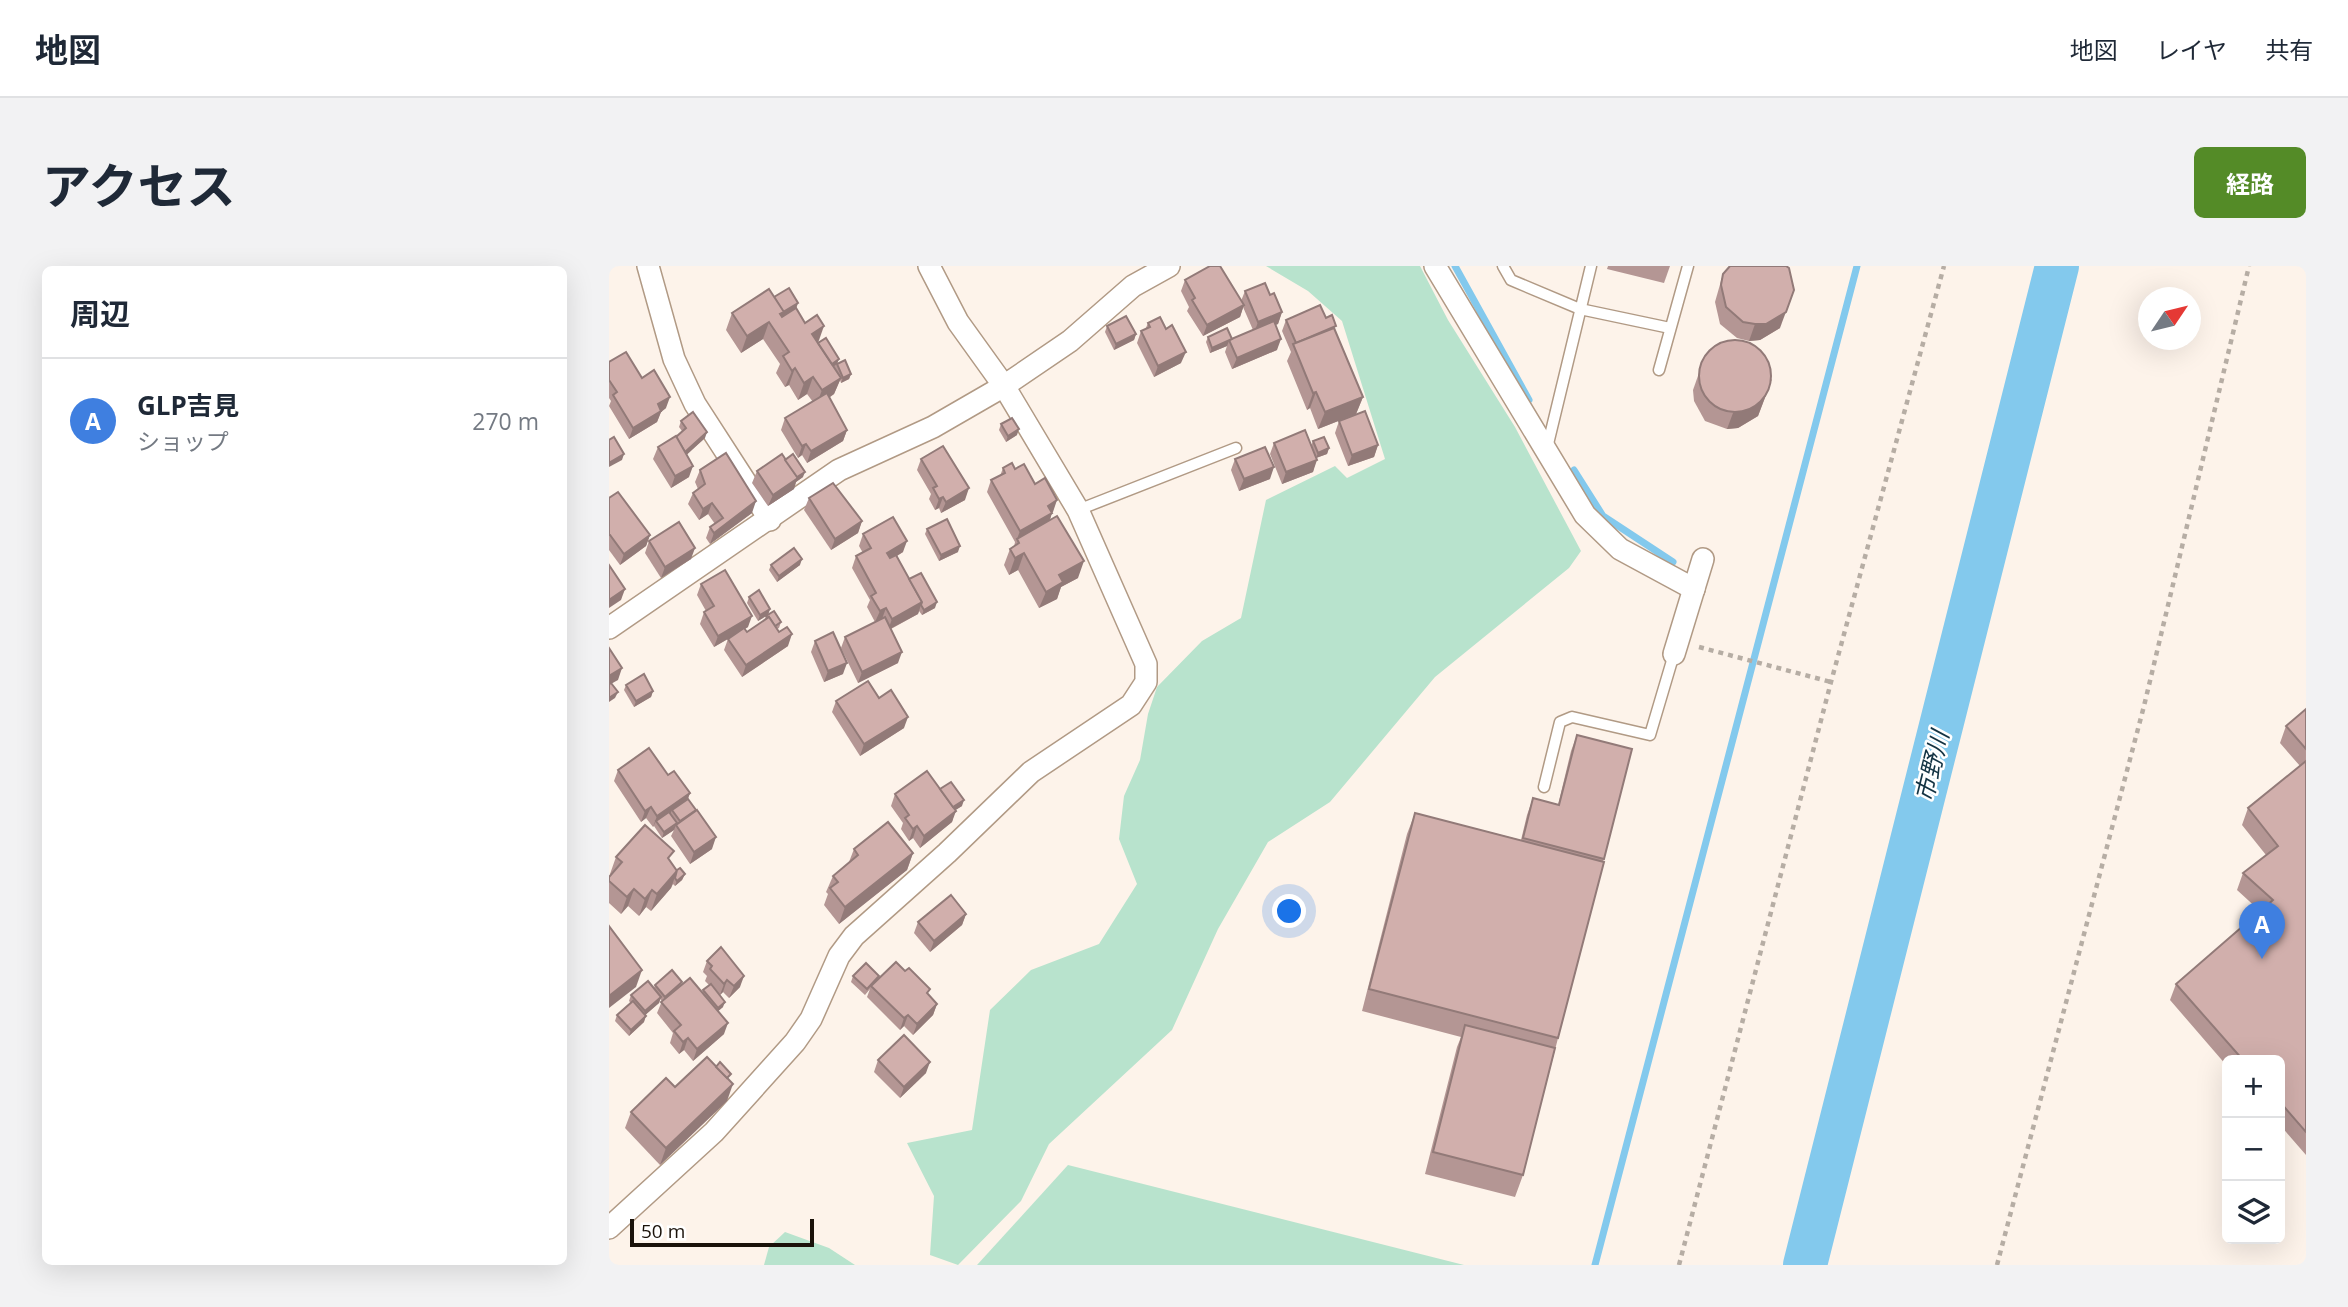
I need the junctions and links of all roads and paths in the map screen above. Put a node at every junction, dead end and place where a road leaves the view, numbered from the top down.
1 (647, 266) edge
2 (929, 266) edge
3 (1169, 266) edge
4 (1435, 266) edge
5 (1503, 266) edge
6 (1591, 266) edge
7 (1688, 266) edge
8 (1944, 266) edge
9 (2249, 266) edge
10 (1580, 309) junction
11 (1670, 328) junction
12 (1659, 370) dead end
13 (1004, 386) junction
14 (1235, 448) dead end
15 (1546, 451) junction
16 (1078, 510) junction
17 (770, 520) junction
18 (1703, 559) dead end
19 (1694, 589) junction
20 (609, 628) edge
21 (1676, 648) junction
22 (1831, 682) junction
23 (1544, 787) dead end
24 (609, 1228) edge
25 (1679, 1265) edge
26 (1997, 1265) edge

1 - 17 street
2 - 13 street
3 - 13 street
4 - 15 street
5 - 10 lane
6 - 10 lane
7 - 11 lane
8 - 22 path
9 - 26 path
10 - 11 lane
10 - 15 lane
11 - 12 lane
13 - 16 street
13 - 17 street
14 - 16 lane
15 - 19 street
16 - 24 street
17 - 20 street
18 - 19 street
19 - 21 street
21 - 22 path
21 - 23 lane
22 - 25 path

